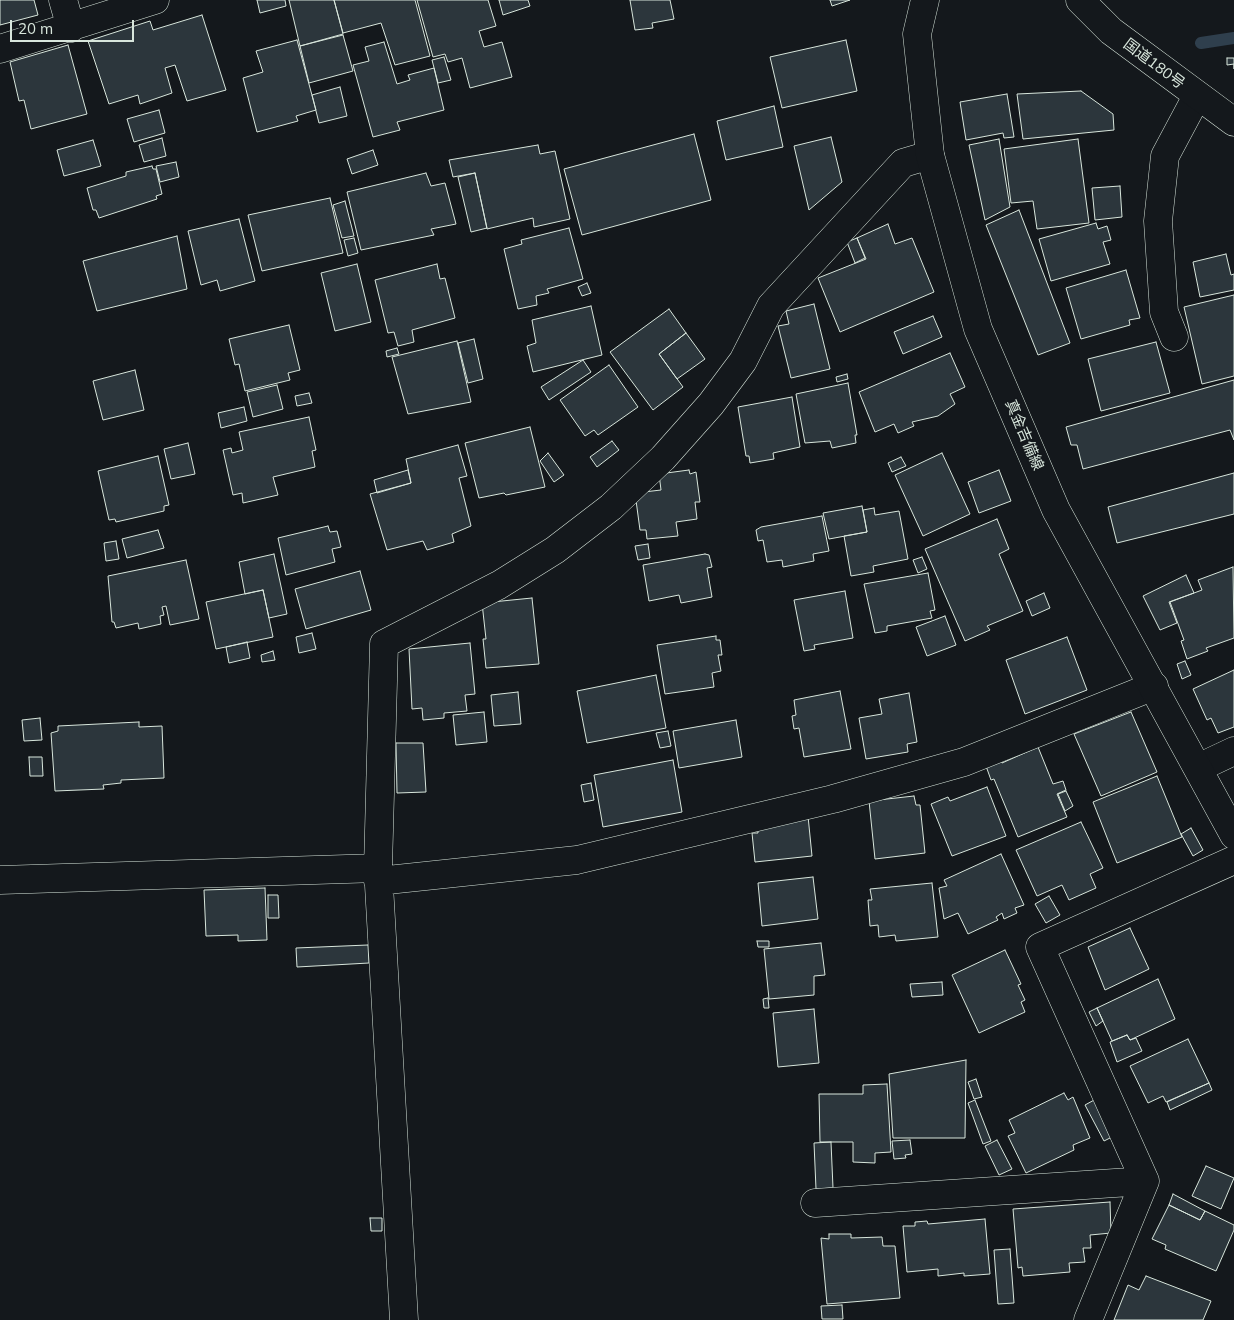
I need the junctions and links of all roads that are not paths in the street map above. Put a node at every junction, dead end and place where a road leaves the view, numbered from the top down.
1 (63, 0) edge
2 (155, 0) edge
3 (925, 0) edge
4 (1080, 0) edge
5 (72, 28) junction
6 (0, 49) edge
7 (1197, 96) junction
8 (1234, 122) edge
9 (930, 155) junction
10 (1174, 337) dead end
11 (1154, 686) junction
12 (1234, 751) edge
13 (1198, 768) junction
14 (1234, 835) edge
15 (1234, 860) edge
16 (378, 875) junction
17 (0, 880) edge
18 (1145, 1181) junction
19 (815, 1203) dead end
20 (404, 1320) edge
21 (1088, 1320) edge

1 - 5 main road
2 - 5 main road
3 - 9 main road, 真金吉備線
4 - 7 main road, 国道180号
5 - 6 main road
7 - 8 main road, 国道180号
7 - 10 main road
9 - 11 main road, 真金吉備線
9 - 16 main road
11 - 13 main road, 真金吉備線
11 - 16 main road
12 - 13 main road
13 - 14 main road, 真金吉備線
15 - 18 main road
16 - 17 main road
16 - 20 main road
18 - 19 main road
18 - 21 main road

